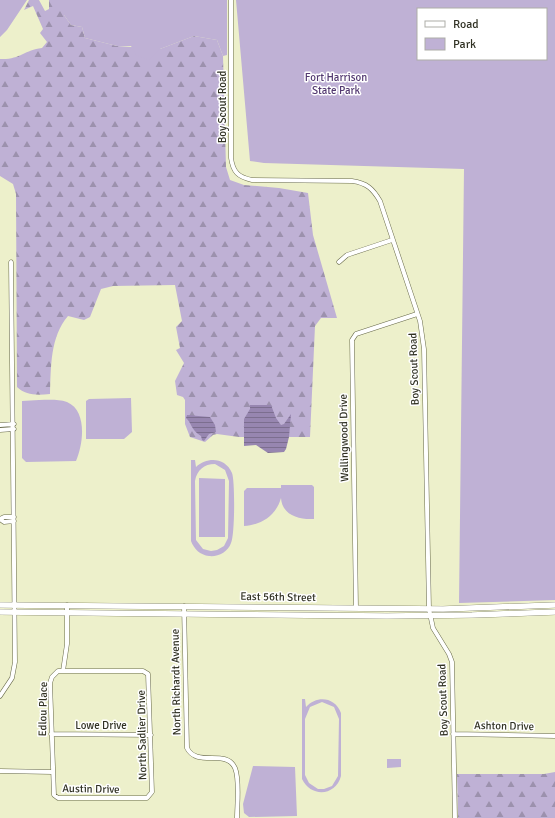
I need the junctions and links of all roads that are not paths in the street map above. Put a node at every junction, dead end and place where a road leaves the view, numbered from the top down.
1 (231, 0) edge
2 (392, 240) junction
3 (11, 262) dead end
4 (338, 262) dead end
5 (417, 314) junction
6 (14, 424) junction
7 (0, 425) edge
8 (0, 430) edge
9 (14, 430) junction
10 (0, 519) edge
11 (14, 519) junction
12 (68, 604) junction
13 (0, 605) edge
14 (555, 605) edge
15 (184, 606) junction
16 (300, 607) junction
17 (15, 608) junction
18 (356, 608) junction
19 (429, 609) junction
20 (0, 612) edge
21 (67, 612) junction
22 (555, 612) edge
23 (184, 613) junction
24 (300, 614) junction
25 (430, 615) junction
26 (63, 671) junction
27 (0, 696) edge
28 (52, 734) junction
29 (453, 734) junction
30 (151, 735) junction
31 (555, 736) edge
32 (0, 771) edge
33 (52, 772) junction
34 (54, 796) joint
35 (150, 796) joint
36 (237, 818) edge
37 (455, 818) edge

1 - 2 street, Boy Scout Road
2 - 4 street
2 - 5 street, Boy Scout Road
3 - 6 street
5 - 18 street, Wallingwood Drive
5 - 19 street, Boy Scout Road
6 - 7 street
6 - 9 street
8 - 9 street
9 - 11 street
10 - 11 street
11 - 17 street
12 - 15 main road, East 56th Street
12 - 17 main road, East 56th Street
12 - 21 street
13 - 17 main road, East 56th Street
14 - 19 main road, East 56th Street
15 - 16 main road, East 56th Street
15 - 23 street, North Richardt Avenue
16 - 18 main road, East 56th Street
16 - 24 street
17 - 20 main road, East 56th Street
17 - 21 main road, East 56th Street
17 - 27 street
18 - 19 main road, East 56th Street
19 - 25 street, Boy Scout Road
21 - 23 main road, East 56th Street
21 - 26 street
22 - 25 main road, East 56th Street
23 - 24 main road, East 56th Street
23 - 36 street, North Richardt Avenue
24 - 25 main road, East 56th Street
25 - 29 street, Boy Scout Road
26 - 28 street, Edlou Place
26 - 30 street, North Sadlier Drive
28 - 30 street, Lowe Drive
28 - 33 street, Edlou Place
29 - 31 street, Ashton Drive
29 - 37 street, Boy Scout Road
30 - 35 street, North Sadlier Drive
32 - 33 street
33 - 34 street, Edlou Place
34 - 35 street, Austin Drive

